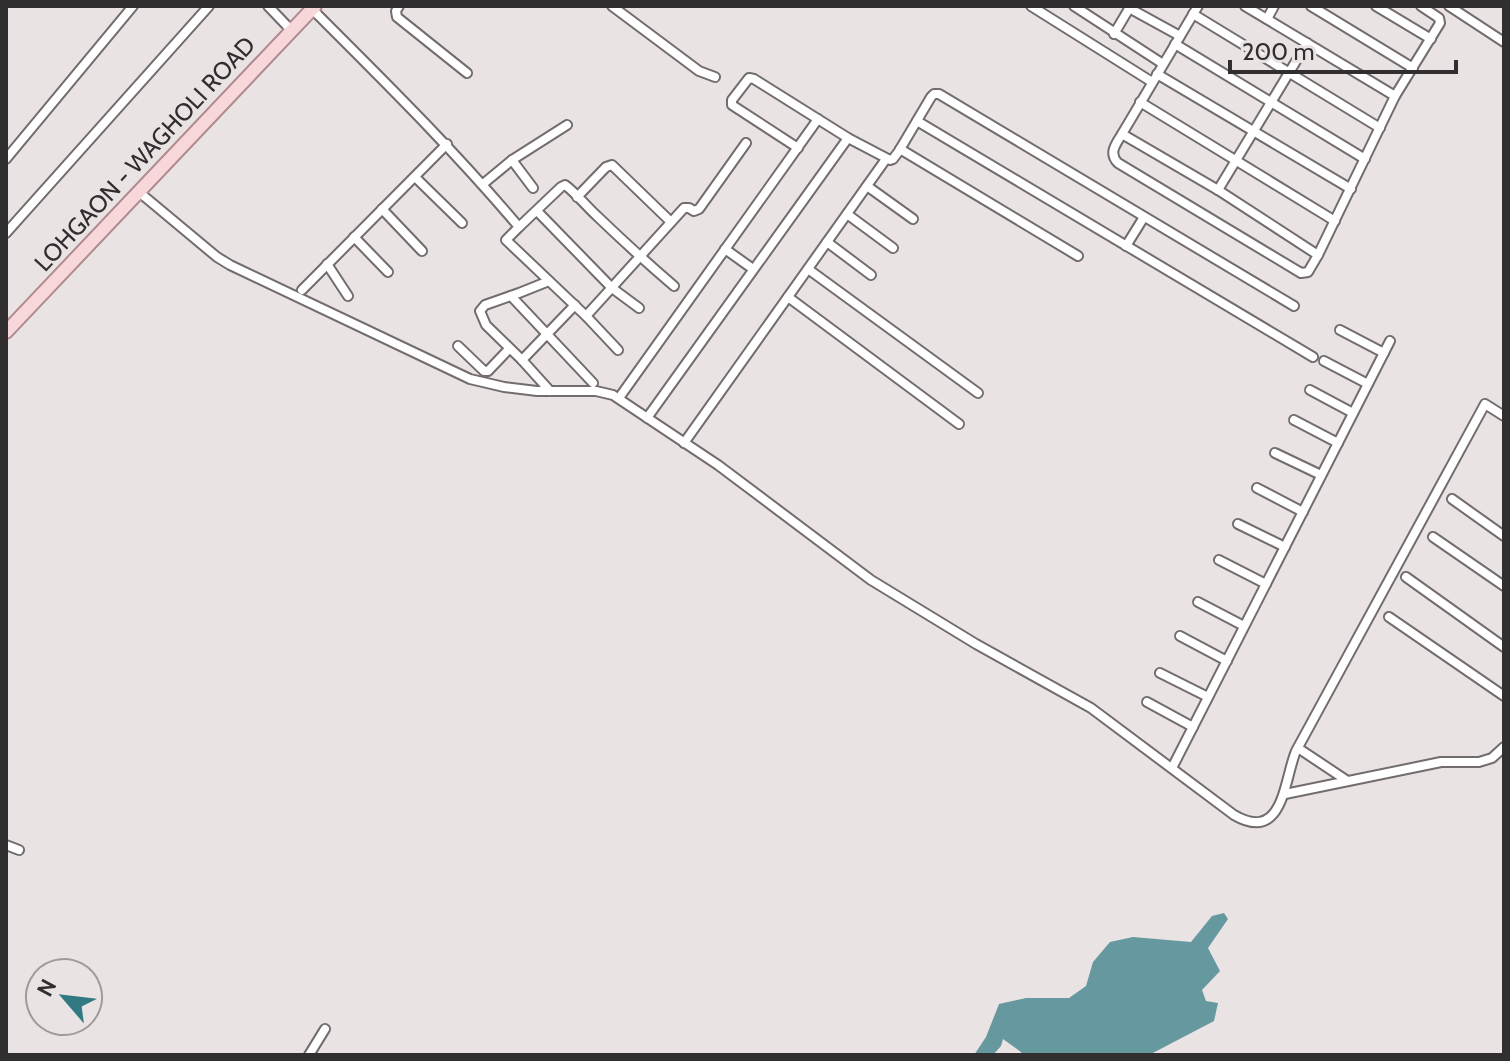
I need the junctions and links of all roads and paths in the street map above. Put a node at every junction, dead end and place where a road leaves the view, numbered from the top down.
1 (133, 6) edge
2 (209, 6) edge
3 (268, 6) edge
4 (399, 6) edge
5 (612, 6) edge
6 (1031, 6) edge
7 (1074, 6) edge
8 (1245, 6) edge
9 (1274, 6) edge
10 (1311, 6) edge
11 (1376, 6) edge
12 (1421, 6) edge
13 (1449, 6) edge
14 (1130, 7) edge
15 (314, 8) edge
16 (1195, 8) edge
17 (1267, 19) junction
18 (292, 31) junction
19 (1114, 34) junction
20 (1431, 39) junction
21 (1178, 40) junction
22 (1504, 42) edge
23 (1307, 43) junction
24 (1163, 64) junction
25 (1413, 68) junction
26 (467, 73) dead end
27 (1290, 73) junction
28 (715, 77) dead end
29 (1154, 78) junction
30 (1395, 96) junction
31 (1140, 102) junction
32 (1271, 102) junction
33 (818, 119) junction
34 (917, 121) junction
35 (567, 125) dead end
36 (1380, 128) junction
37 (1253, 132) junction
38 (1122, 134) junction
39 (848, 138) junction
40 (746, 143) dead end
41 (447, 144) junction
42 (798, 148) junction
43 (900, 149) junction
44 (6, 159) edge
45 (886, 159) junction
46 (1365, 159) junction
47 (512, 160) junction
48 (1236, 160) junction
49 (415, 177) junction
50 (483, 184) junction
51 (867, 186) junction
52 (533, 188) dead end
53 (1351, 189) junction
54 (1218, 190) junction
55 (139, 192) junction
56 (577, 197) junction
57 (382, 209) junction
58 (537, 211) junction
59 (847, 214) junction
60 (1144, 217) junction
61 (913, 219) dead end
62 (1335, 221) junction
63 (671, 222) junction
64 (462, 223) dead end
65 (519, 227) junction
66 (6, 233) edge
67 (354, 237) junction
68 (827, 242) junction
69 (1126, 246) junction
70 (893, 248) dead end
71 (725, 249) junction
72 (422, 251) dead end
73 (1318, 255) junction
74 (1078, 256) dead end
75 (640, 257) junction
76 (327, 264) junction
77 (753, 269) junction
78 (808, 269) junction
79 (388, 272) dead end
80 (871, 275) dead end
81 (549, 281) junction
82 (674, 286) dead end
83 (612, 288) junction
84 (302, 290) dead end
85 (348, 296) dead end
86 (511, 296) junction
87 (788, 297) junction
88 (575, 305) junction
89 (1294, 306) dead end
90 (639, 308) dead end
91 (586, 316) junction
92 (1340, 330) dead end
93 (6, 332) edge
94 (546, 334) junction
95 (1390, 341) dead end
96 (458, 346) dead end
97 (509, 349) junction
98 (618, 350) dead end
99 (1384, 353) junction
100 (1313, 357) dead end
101 (522, 360) junction
102 (1324, 361) dead end
103 (593, 383) dead end
104 (1368, 384) junction
105 (1310, 390) dead end
106 (550, 391) junction
107 (978, 393) dead end
108 (619, 398) junction
109 (1353, 413) junction
110 (1504, 416) edge
111 (647, 418) junction
112 (1294, 420) dead end
113 (959, 424) dead end
114 (684, 443) junction
115 (1338, 443) junction
116 (1275, 453) dead end
117 (1321, 475) junction
118 (1257, 488) dead end
119 (1452, 499) dead end
120 (1303, 512) junction
121 (1238, 524) dead end
122 (1504, 536) edge
123 (1433, 537) dead end
124 (1285, 547) junction
125 (1219, 560) dead end
126 (1406, 577) dead end
127 (1266, 584) junction
128 (1504, 586) edge
129 (1198, 602) dead end
130 (1389, 617) dead end
131 (1244, 626) junction
132 (1180, 636) dead end
133 (1504, 647) edge
134 (1227, 661) junction
135 (1160, 673) dead end
136 (1504, 696) edge
137 (1208, 697) junction
138 (1147, 702) dead end
139 (1193, 727) junction
140 (1504, 747) edge
141 (1298, 748) junction
142 (1504, 756) edge
143 (1492, 758) junction
144 (1172, 768) junction
145 (1346, 780) junction
146 (1285, 794) junction
147 (6, 845) edge
148 (19, 850) dead end
149 (325, 1029) dead end
150 (309, 1055) edge

1 - 44 street
2 - 66 street
3 - 18 street
4 - 26 street
5 - 28 street
6 - 29 street
7 - 19 street
8 - 17 street
9 - 17 street
10 - 25 street
11 - 20 street
12 - 20 street
13 - 22 street
14 - 19 street
14 - 21 street
15 - 18 main road, LOHGAON - WAGHOLI ROAD
15 - 41 street
16 - 21 street
16 - 27 street
17 - 23 street
18 - 55 main road, LOHGAON - WAGHOLI ROAD
19 - 24 street
20 - 25 street
21 - 24 street
21 - 32 street
23 - 27 street
23 - 30 street
24 - 29 street
25 - 30 street
27 - 32 street
27 - 36 street
29 - 31 street
29 - 37 street
30 - 36 street
31 - 38 street
31 - 48 street
32 - 37 street
32 - 46 street
33 - 39 street
33 - 42 street
33 - 42 street
34 - 43 street
34 - 60 street
34 - 69 street
35 - 47 street
36 - 46 street
37 - 48 street
37 - 53 street
38 - 54 street
38 - 73 street
39 - 45 street
39 - 77 street
40 - 63 street
41 - 49 street
41 - 50 street
42 - 71 street
43 - 45 street
43 - 74 street
45 - 51 street
46 - 53 street
47 - 50 street
47 - 52 street
48 - 54 street
48 - 62 street
49 - 57 street
49 - 64 street
50 - 65 street
51 - 59 street
51 - 61 street
53 - 62 street
54 - 73 street
55 - 93 main road, LOHGAON - WAGHOLI ROAD
55 - 106 street
56 - 58 street
56 - 63 street
56 - 75 street
57 - 67 street
57 - 72 street
58 - 65 street
58 - 83 street
59 - 68 street
59 - 70 street
60 - 69 street
60 - 89 street
62 - 73 street
63 - 75 street
65 - 81 street
67 - 76 street
67 - 79 street
68 - 78 street
68 - 80 street
69 - 100 street
71 - 77 street
71 - 108 street
75 - 82 street
75 - 83 street
76 - 84 street
76 - 85 street
77 - 111 street
78 - 87 street
78 - 107 street
81 - 86 street
81 - 88 street
83 - 90 street
83 - 91 street
86 - 94 street
86 - 97 street
87 - 113 street
87 - 114 street
88 - 91 street
88 - 94 street
91 - 98 street
92 - 99 street
94 - 101 street
94 - 103 street
95 - 99 street
96 - 97 street
97 - 101 street
99 - 104 street
101 - 106 street
102 - 104 street
104 - 109 street
105 - 109 street
106 - 108 street
108 - 111 street
109 - 115 street
110 - 141 street
111 - 114 street
112 - 115 street
114 - 144 street
115 - 117 street
116 - 117 street
117 - 120 street
118 - 120 street
119 - 122 street
120 - 124 street
121 - 124 street
123 - 128 street
124 - 127 street
125 - 127 street
126 - 133 street
127 - 131 street
129 - 131 street
130 - 136 street
131 - 134 street
132 - 134 street
134 - 137 street
135 - 137 street
137 - 139 street
138 - 139 street
139 - 144 street
140 - 143 street
141 - 145 street
141 - 146 street
142 - 143 street
143 - 145 street
144 - 146 street
145 - 146 street
147 - 148 street
149 - 150 street

